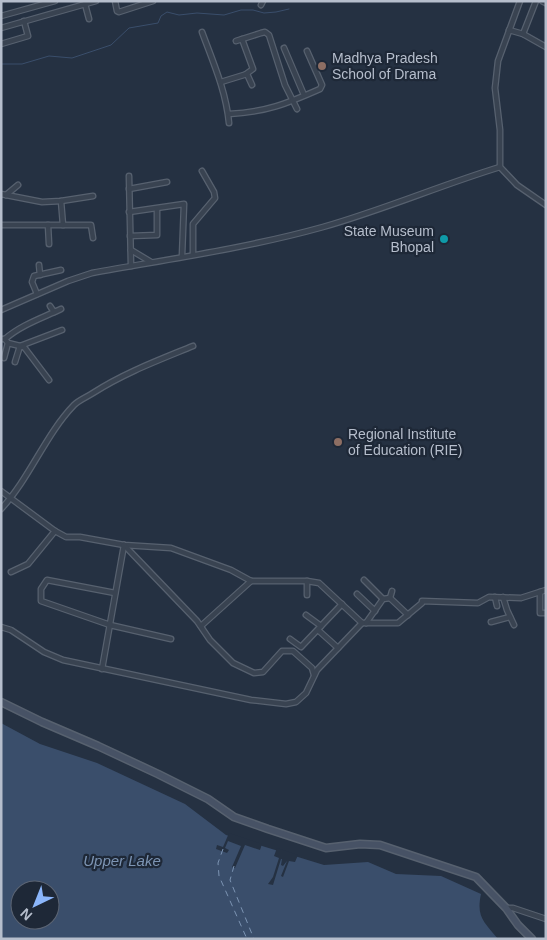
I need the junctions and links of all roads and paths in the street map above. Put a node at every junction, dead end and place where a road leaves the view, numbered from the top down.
1 (23, 1) edge
2 (55, 1) edge
3 (96, 1) edge
4 (115, 1) edge
5 (153, 1) edge
6 (520, 1) edge
7 (536, 1) edge
8 (542, 1) edge
9 (546, 3) edge
10 (84, 4) junction
11 (25, 9) junction
12 (1, 16) edge
13 (89, 19) dead end
14 (26, 21) junction
15 (1, 28) edge
16 (509, 30) junction
17 (202, 32) dead end
18 (523, 34) junction
19 (1, 44) edge
20 (546, 47) edge
21 (284, 48) dead end
22 (307, 51) dead end
23 (246, 74) junction
24 (221, 82) junction
25 (252, 85) dead end
26 (304, 95) junction
27 (293, 102) junction
28 (297, 109) dead end
29 (229, 114) junction
30 (229, 123) dead end
31 (500, 168) junction
32 (202, 170) dead end
33 (129, 176) dead end
34 (167, 182) dead end
35 (18, 185) dead end
36 (129, 189) junction
37 (4, 194) edge
38 (93, 196) dead end
39 (61, 202) junction
40 (546, 205) edge
41 (156, 209) junction
42 (129, 212) junction
43 (1, 225) edge
44 (48, 225) junction
45 (63, 225) junction
46 (130, 236) junction
47 (93, 238) dead end
48 (49, 244) dead end
49 (131, 250) junction
50 (193, 254) junction
51 (182, 256) junction
52 (152, 262) junction
53 (39, 265) dead end
54 (131, 266) junction
55 (61, 270) dead end
56 (40, 275) junction
57 (37, 294) junction
58 (50, 306) dead end
59 (61, 309) dead end
60 (1, 310) edge
61 (54, 312) junction
62 (62, 330) dead end
63 (5, 340) edge
64 (20, 346) junction
65 (193, 346) dead end
66 (4, 358) dead end
67 (15, 362) dead end
68 (48, 380) dead end
69 (1, 491) edge
70 (12, 498) junction
71 (1, 509) edge
72 (55, 531) junction
73 (124, 545) junction
74 (11, 572) dead end
75 (364, 580) dead end
76 (251, 581) junction
77 (306, 581) junction
78 (546, 590) edge
79 (392, 591) dead end
80 (540, 592) junction
81 (115, 593) junction
82 (357, 594) dead end
83 (307, 595) dead end
84 (503, 596) junction
85 (495, 597) junction
86 (390, 598) junction
87 (383, 599) junction
88 (342, 604) junction
89 (497, 606) dead end
90 (375, 611) junction
91 (546, 613) edge
92 (306, 615) dead end
93 (408, 615) junction
94 (510, 617) junction
95 (490, 622) dead end
96 (364, 623) junction
97 (110, 625) junction
98 (514, 625) dead end
99 (200, 626) junction
100 (1, 627) edge
101 (319, 628) junction
102 (171, 639) dead end
103 (290, 639) dead end
104 (338, 648) junction
105 (102, 669) junction
106 (314, 675) junction
107 (1, 702) edge
108 (506, 908) junction
109 (546, 919) edge
110 (532, 939) edge

1 - 11 street
2 - 11 street
3 - 10 street
4 - 5 street
6 - 16 street
7 - 18 street
8 - 9 street
10 - 13 street
10 - 14 street
11 - 12 street
11 - 14 street
14 - 15 street
14 - 19 street
16 - 18 street
16 - 31 street
17 - 24 street
18 - 20 street
21 - 26 street
22 - 26 street
23 - 24 street
23 - 25 street
23 - 27 street
24 - 29 street
26 - 27 street
27 - 28 street
27 - 29 street
29 - 30 street
31 - 40 street
31 - 50 street
32 - 50 street
33 - 36 street
34 - 36 street
35 - 37 street
36 - 42 street
37 - 39 street
38 - 39 street
39 - 45 street
41 - 42 street
41 - 46 street
41 - 51 street
42 - 46 street
43 - 44 street
44 - 45 street
44 - 48 street
45 - 47 street
46 - 49 street
49 - 52 street
49 - 54 street
50 - 51 street
51 - 52 street
52 - 54 street
53 - 56 street
54 - 57 street
55 - 56 street
56 - 57 street
57 - 60 street
58 - 61 street
59 - 61 street
61 - 63 street
62 - 64 street
63 - 64 street
63 - 66 street
64 - 67 street
64 - 68 street
65 - 70 street
69 - 70 street
70 - 71 street
70 - 72 street
72 - 73 street
72 - 74 street
73 - 76 street
73 - 81 street
73 - 99 street
75 - 87 street
76 - 77 street
76 - 99 street
77 - 83 street
77 - 88 street
78 - 80 street
79 - 86 street
80 - 84 street
80 - 91 street
81 - 97 street
81 - 97 street
82 - 90 street
84 - 85 street
84 - 94 street
85 - 89 street
85 - 93 street
86 - 87 street
86 - 93 street
87 - 90 street
88 - 96 street
88 - 101 street
90 - 96 street
92 - 101 street
93 - 96 street
94 - 95 street
94 - 98 street
96 - 104 street
97 - 102 street
97 - 105 street
99 - 106 street
100 - 105 street
101 - 103 street
101 - 104 street
104 - 106 street
105 - 106 street
107 - 108 street
108 - 109 street
108 - 110 street

